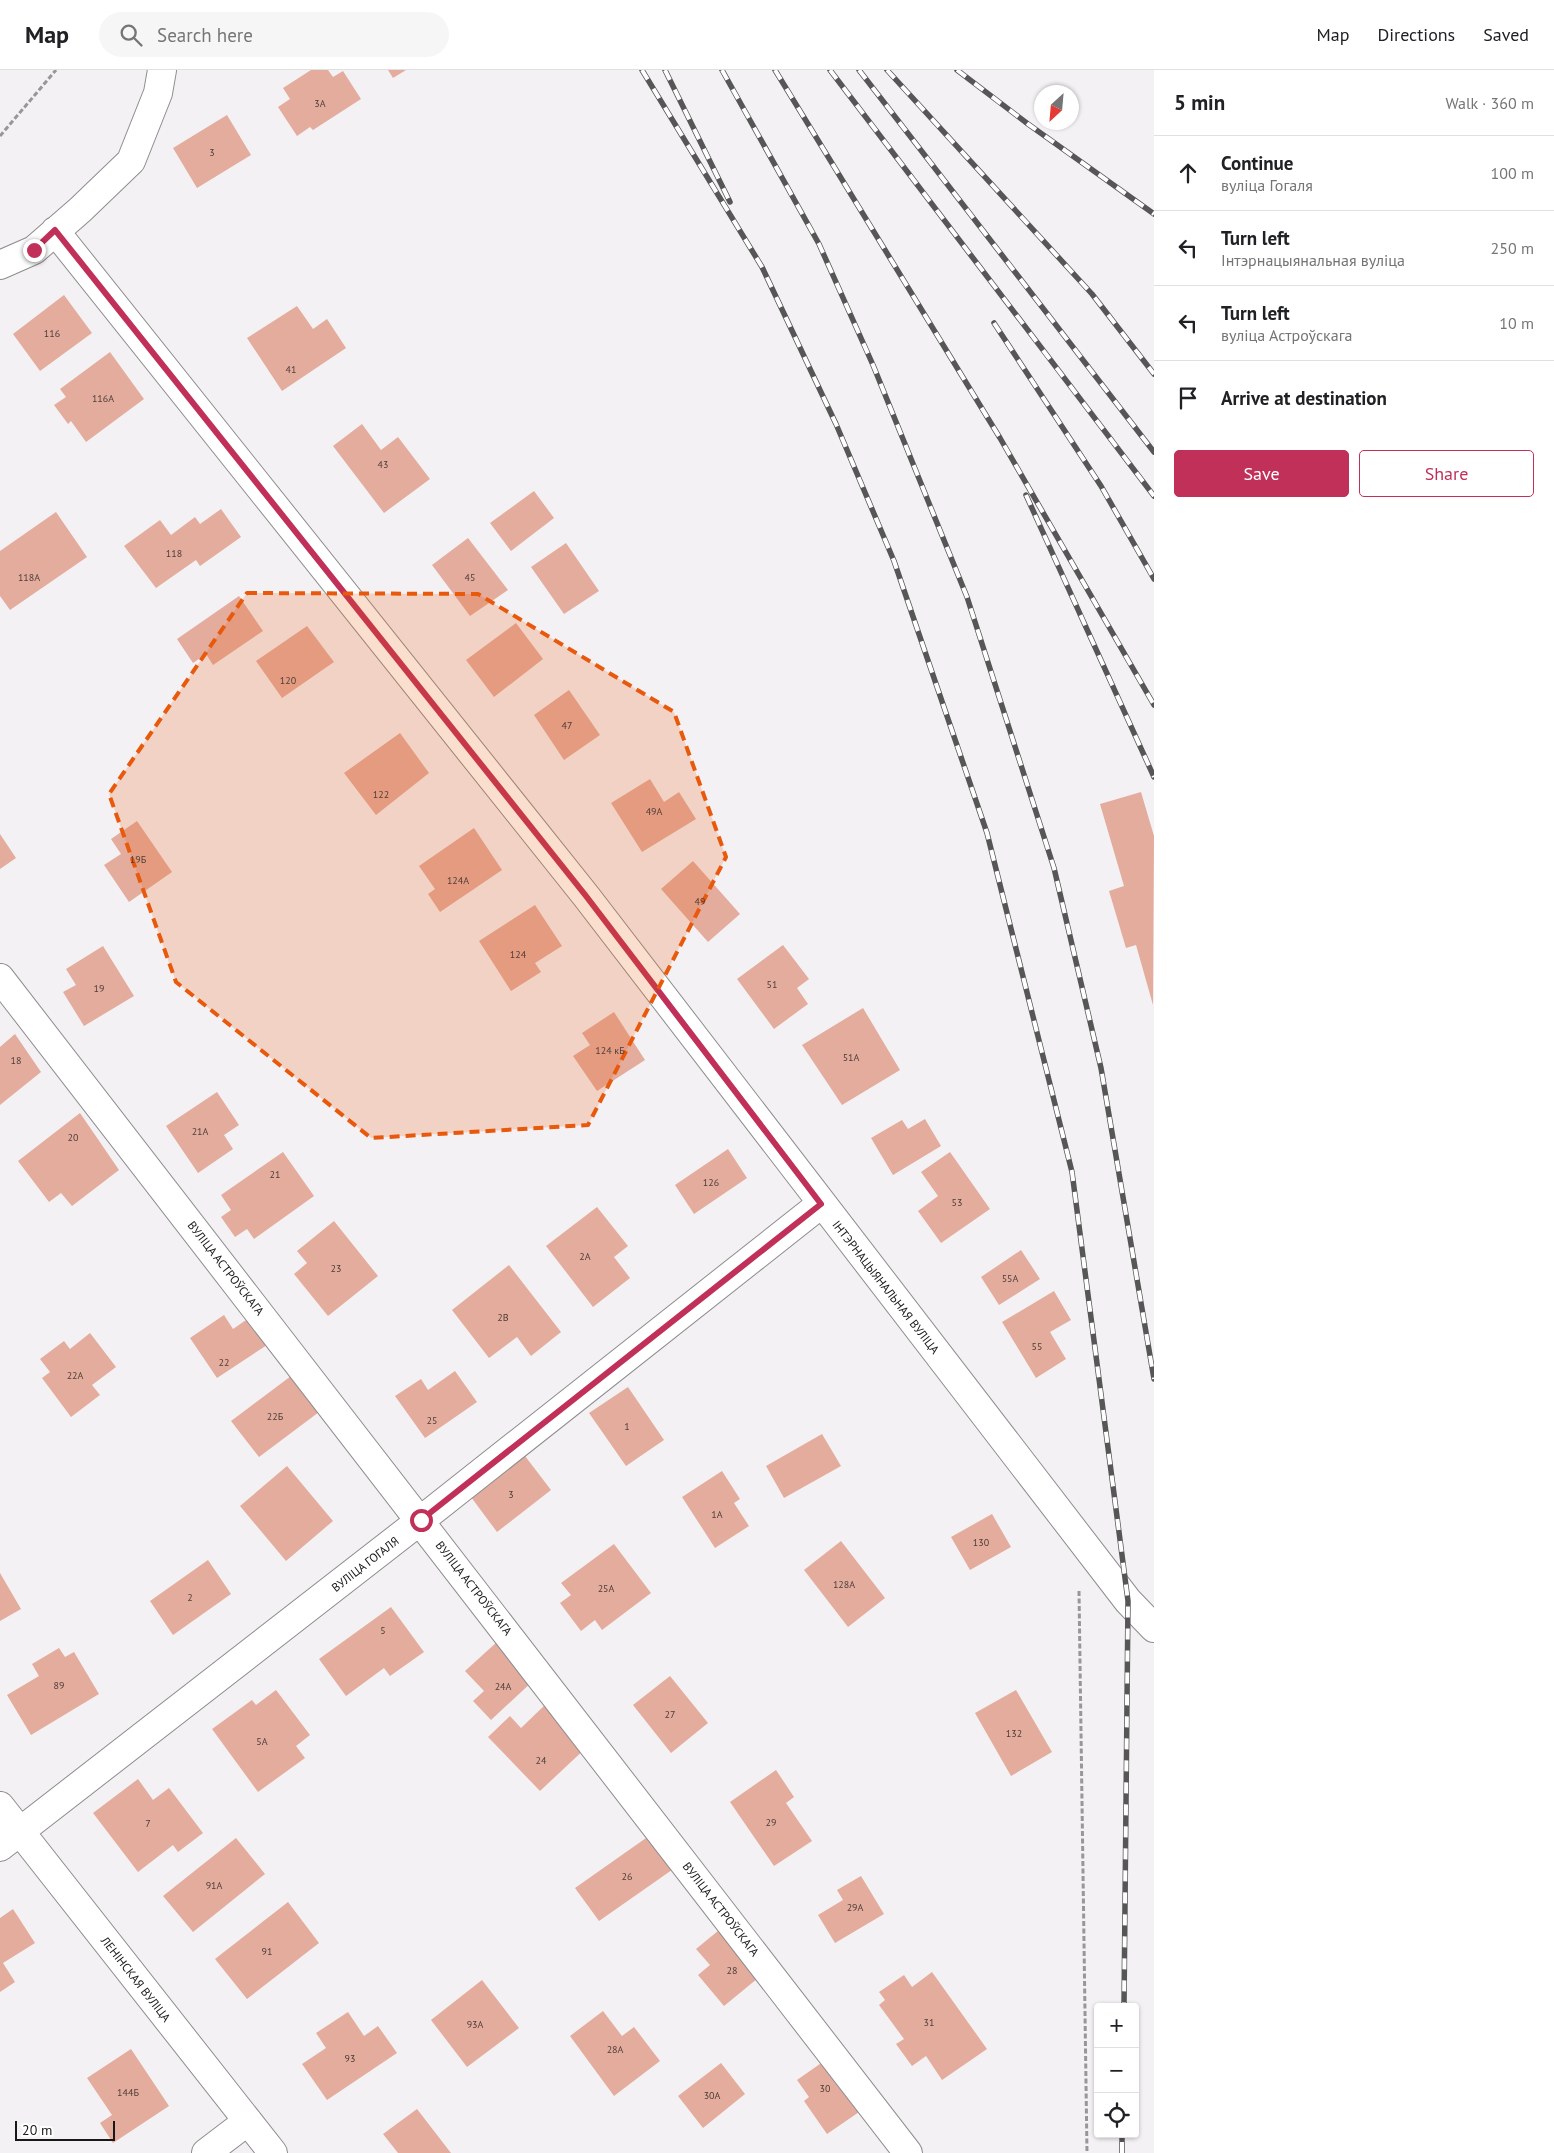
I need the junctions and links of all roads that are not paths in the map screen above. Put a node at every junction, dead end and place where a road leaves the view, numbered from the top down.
1 (162, 70) edge
2 (55, 230) junction
3 (0, 265) edge
4 (0, 978) edge
5 (821, 1204) junction
6 (421, 1520) junction
7 (1154, 1628) edge
8 (0, 1806) edge
9 (10, 1840) edge
10 (248, 2121) junction
11 (206, 2153) edge
12 (272, 2153) edge
13 (908, 2153) edge

1 - 2 street
2 - 3 street
2 - 5 street, ІНТЭРНАЦЫЯНАЛЬНАЯ ВУЛІЦА
4 - 6 street, ВУЛІЦА АСТРОЎСКАГА
5 - 6 street, ВУЛІЦА ГОГАЛЯ
5 - 7 street, ІНТЭРНАЦЫЯНАЛЬНАЯ ВУЛІЦА
6 - 9 street, ВУЛІЦА ГОГАЛЯ
6 - 13 street, ВУЛІЦА АСТРОЎСКАГА
8 - 9 street, ЛЕНІНСКАЯ ВУЛІЦА
9 - 10 street, ЛЕНІНСКАЯ ВУЛІЦА
10 - 11 street
10 - 12 street, ЛЕНІНСКАЯ ВУЛІЦА

